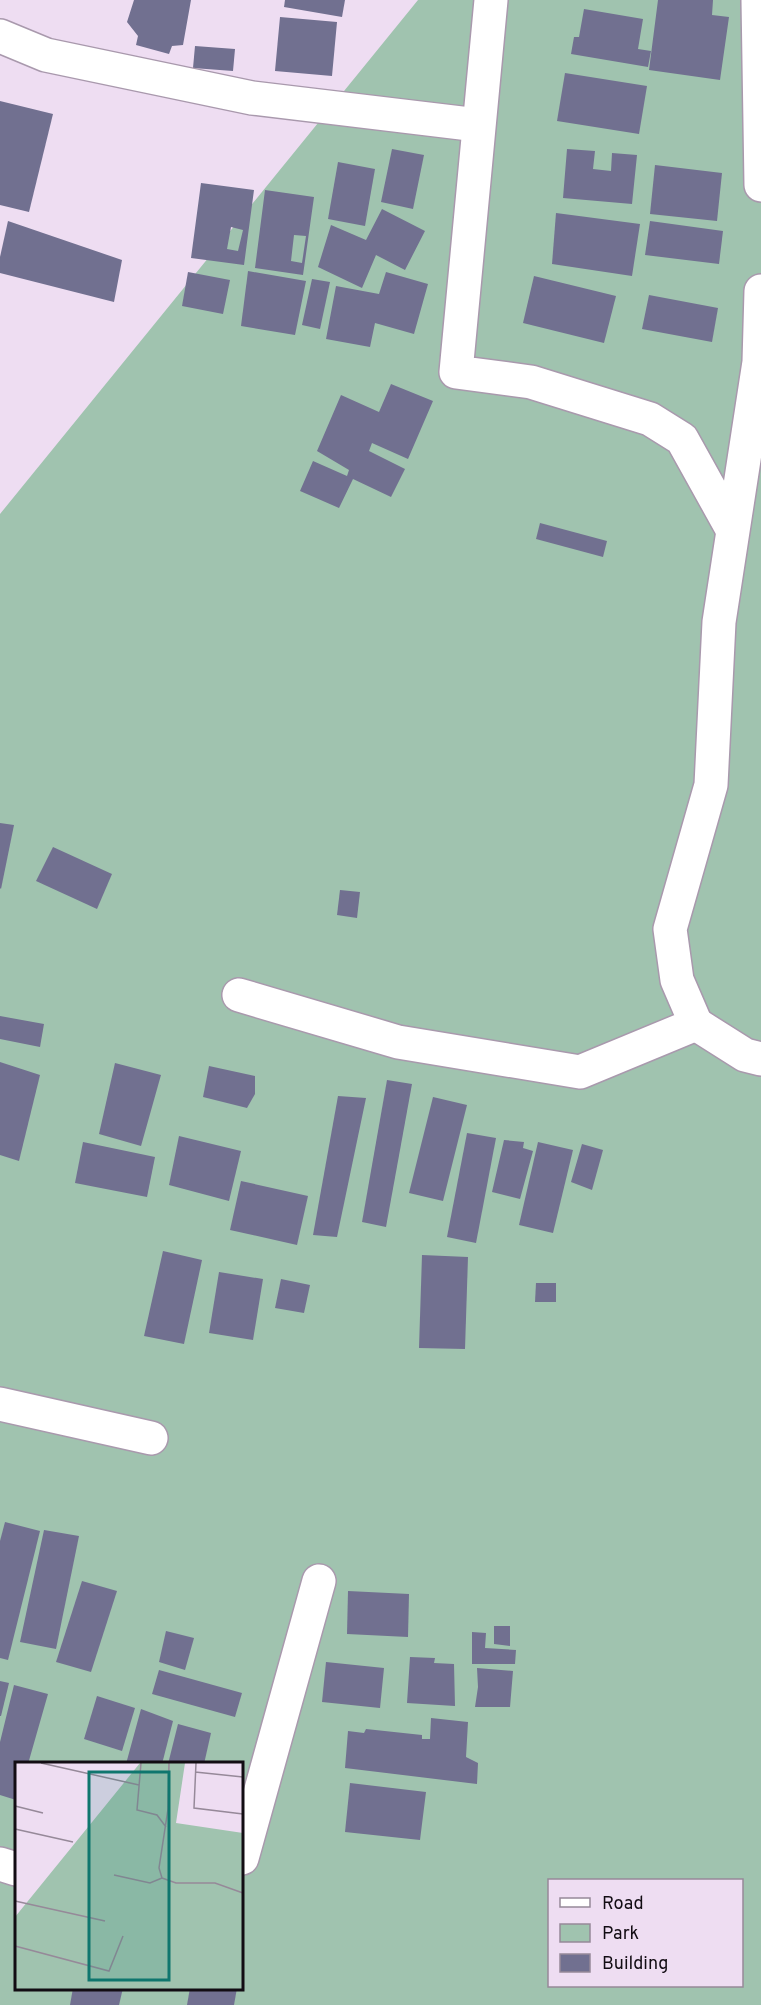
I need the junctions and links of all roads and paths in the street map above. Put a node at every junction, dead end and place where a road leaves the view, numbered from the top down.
1 (491, 0) edge
2 (758, 0) edge
3 (0, 36) edge
4 (478, 125) junction
5 (761, 185) edge
6 (761, 291) edge
7 (732, 529) junction
8 (239, 995) dead end
9 (696, 1024) junction
10 (761, 1059) edge
11 (0, 1404) edge
12 (151, 1438) dead end
13 (319, 1581) dead end
14 (243, 1854) edge
15 (0, 1864) edge
16 (15, 1869) edge

1 - 4 street
2 - 5 street
3 - 4 street
4 - 7 street
6 - 7 street
7 - 9 street
8 - 9 street
9 - 10 street
11 - 12 street
13 - 14 street
15 - 16 street

